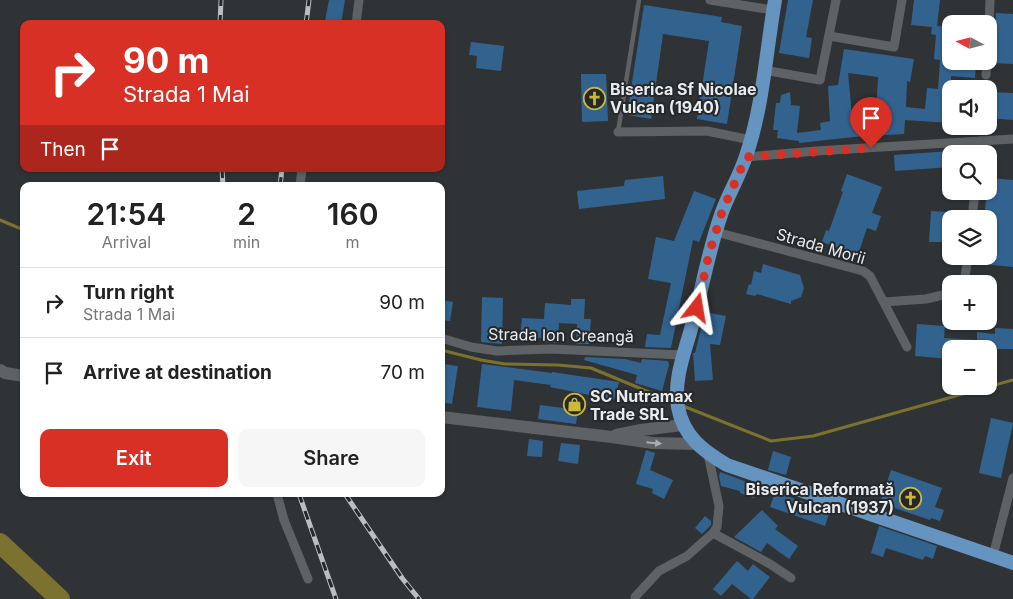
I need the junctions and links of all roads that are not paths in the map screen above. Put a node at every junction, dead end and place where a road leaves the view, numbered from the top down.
1 (359, 0) edge
2 (638, 0) edge
3 (710, 0) edge
4 (836, 0) edge
5 (902, 0) edge
6 (990, 0) edge
7 (774, 5) edge
8 (989, 15) edge
9 (356, 20) edge
10 (829, 36) junction
11 (764, 70) junction
12 (986, 70) edge
13 (986, 76) dead end
14 (618, 132) joint
15 (1013, 138) edge
16 (751, 140) junction
17 (981, 141) junction
18 (980, 145) edge
19 (746, 157) junction
20 (716, 232) junction
21 (942, 295) edge
22 (884, 302) junction
23 (445, 339) edge
24 (907, 346) dead end
25 (682, 355) junction
26 (0, 370) edge
27 (20, 375) edge
28 (445, 417) edge
29 (683, 425) junction
30 (612, 437) junction
31 (696, 444) junction
32 (708, 454) junction
33 (1013, 478) edge
34 (278, 497) edge
35 (714, 534) junction
36 (994, 556) junction
37 (1013, 563) edge
38 (791, 578) dead end
39 (308, 580) dead end
40 (635, 597) dead end

1 - 9 street
2 - 14 lane
3 - 7 street
4 - 10 street
5 - 10 street
6 - 8 street
7 - 11 main road
10 - 11 street
11 - 16 main road
12 - 13 street
14 - 16 street
15 - 17 street
16 - 19 main road
17 - 18 street
17 - 19 street
19 - 20 main road
20 - 22 street, Strada Morii
20 - 25 main road
21 - 22 street
22 - 24 street, Strada Morii
23 - 25 street, Strada Ion Creangă
25 - 29 main road
26 - 27 main road
28 - 30 main road
29 - 30 main road
29 - 31 main road
30 -> 31 main road
31 - 32 main road
32 - 35 street
32 - 36 main road
33 - 36 street
34 - 39 street
35 - 38 street
35 - 40 street
36 - 37 main road

